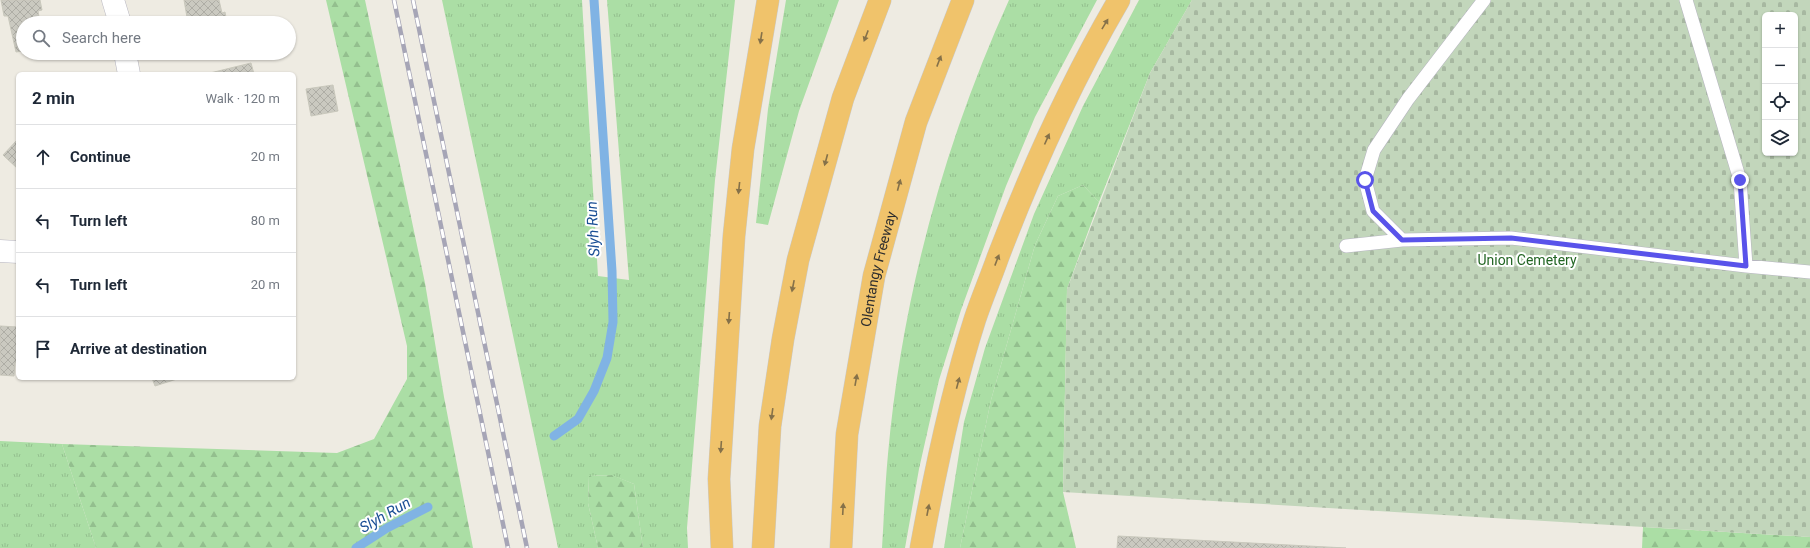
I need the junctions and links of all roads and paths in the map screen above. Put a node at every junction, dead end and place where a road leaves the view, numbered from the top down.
1 (114, 0) edge
2 (768, 0) edge
3 (880, 0) edge
4 (963, 0) edge
5 (1119, 0) edge
6 (1484, 0) edge
7 (1686, 0) edge
8 (118, 16) edge
9 (126, 60) edge
10 (129, 72) edge
11 (1402, 240) junction
12 (1346, 246) dead end
13 (0, 251) edge
14 (16, 252) edge
15 (1746, 266) junction
16 (1810, 272) edge
17 (722, 548) edge
18 (763, 548) edge
19 (841, 548) edge
20 (921, 548) edge

1 - 8 street
2 -> 17 highway
3 -> 18 highway
19 -> 4 highway, Olentangy Freeway
20 -> 5 highway
6 - 11 lane
7 - 15 lane
9 - 10 street
11 - 12 lane
11 - 15 lane
13 - 14 street
15 - 16 lane

